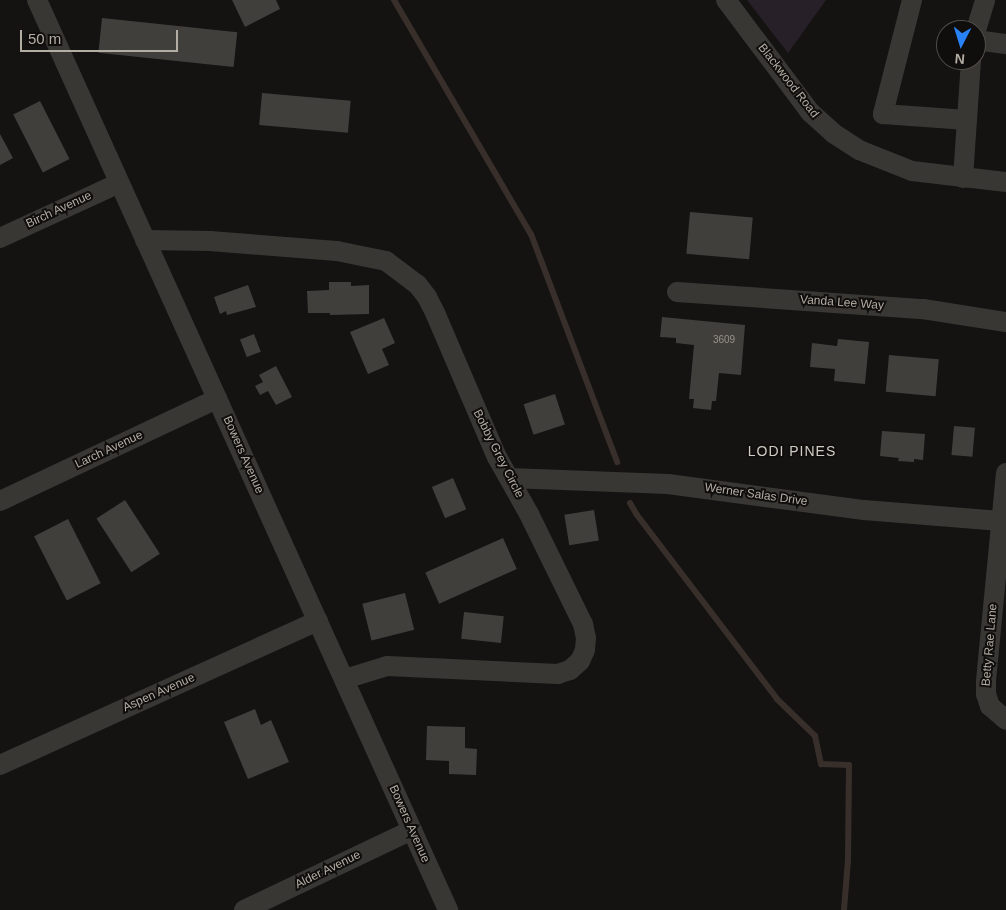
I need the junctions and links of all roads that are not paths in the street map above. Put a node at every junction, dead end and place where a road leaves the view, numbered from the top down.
1 (37, 0) edge
2 (726, 0) edge
3 (912, 0) edge
4 (985, 0) edge
5 (979, 20) edge
6 (986, 41) edge
7 (1006, 44) edge
8 (970, 70) edge
9 (967, 120) junction
10 (963, 178) junction
11 (1006, 182) edge
12 (119, 183) junction
13 (0, 238) edge
14 (146, 240) junction
15 (677, 292) dead end
16 (1006, 322) edge
17 (218, 399) junction
18 (1006, 473) edge
19 (509, 478) junction
20 (0, 501) edge
21 (1001, 521) junction
22 (318, 621) junction
23 (345, 679) junction
24 (1006, 720) edge
25 (0, 765) edge
26 (412, 830) junction
27 (244, 910) edge
28 (448, 910) edge

1 - 12 street, Bowers Avenue
2 - 10 street, Blackwood Road
3 - 9 street
4 - 5 street
6 - 7 street
8 - 9 street
9 - 10 street
10 - 11 street, Blackwood Road
12 - 13 street, Birch Avenue
12 - 14 street, Bowers Avenue
14 - 17 street, Bowers Avenue
14 - 19 street, Bobby Grey Circle
15 - 16 street, Vanda Lee Way
17 - 20 street, Larch Avenue
17 - 22 street, Bowers Avenue
18 - 21 street, Betty Rae Lane
19 - 21 street, Werner Salas Drive
19 - 23 street, Bobby Grey Circle
21 - 24 street, Betty Rae Lane
22 - 23 street, Bowers Avenue
22 - 25 street, Aspen Avenue
23 - 26 street, Bowers Avenue
26 - 27 street, Alder Avenue
26 - 28 street, Bowers Avenue

